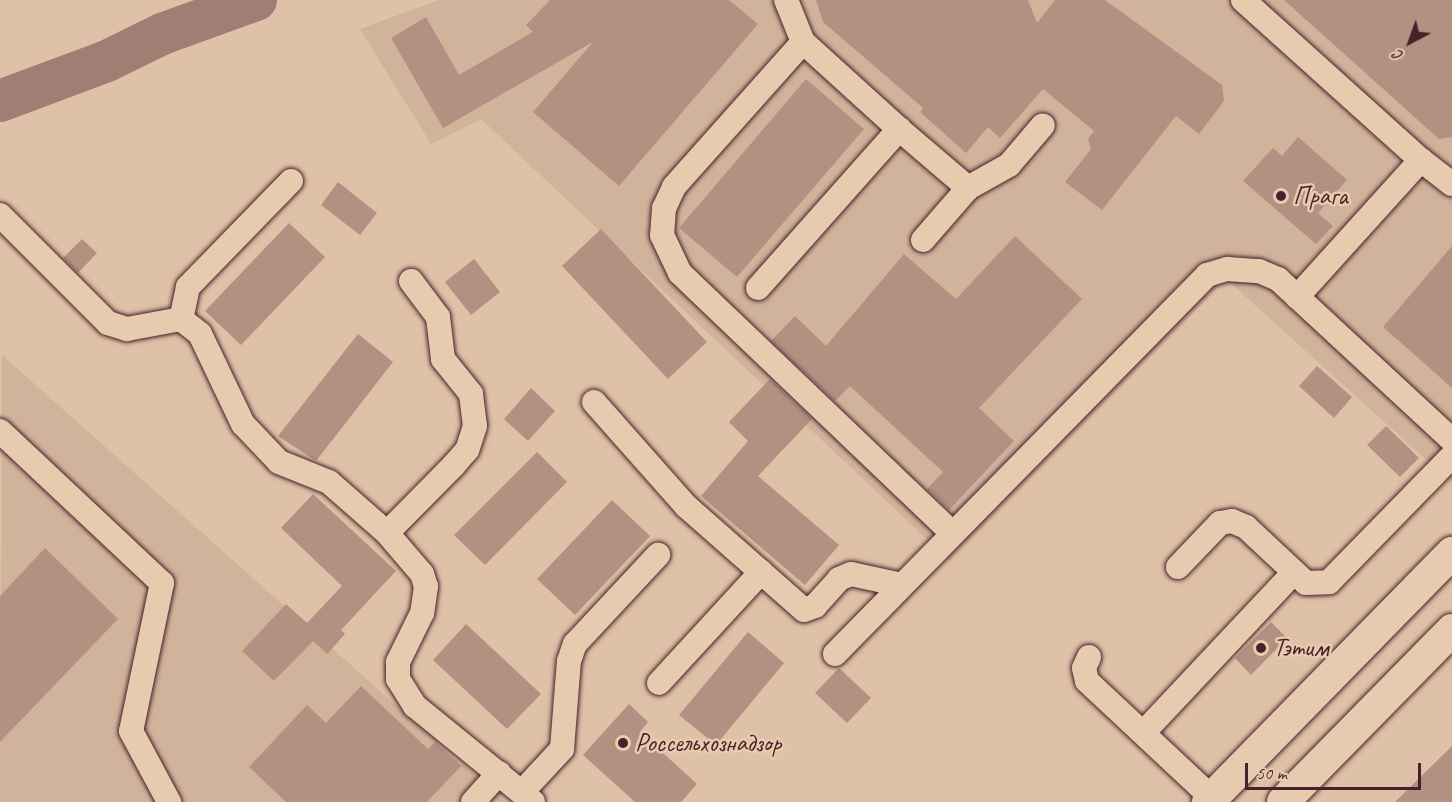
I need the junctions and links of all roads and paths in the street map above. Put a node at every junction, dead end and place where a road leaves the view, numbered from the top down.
1 (786, 0) edge
2 (1243, 0) edge
3 (803, 42) junction
4 (1043, 125) dead end
5 (899, 129) junction
6 (1421, 160) junction
7 (291, 181) dead end
8 (1452, 184) edge
9 (968, 188) junction
10 (0, 214) edge
11 (923, 240) dead end
12 (411, 281) dead end
13 (758, 288) dead end
14 (1297, 297) junction
15 (181, 320) junction
16 (594, 402) dead end
17 (0, 432) edge
18 (1452, 440) edge
19 (1452, 456) edge
20 (387, 533) junction
21 (952, 533) junction
22 (1452, 553) edge
23 (658, 555) dead end
24 (1178, 567) dead end
25 (761, 572) junction
26 (1294, 572) junction
27 (902, 585) junction
28 (1452, 630) edge
29 (835, 654) dead end
30 (1089, 657) dead end
31 (658, 683) dead end
32 (1144, 732) junction
33 (499, 773) junction
34 (528, 797) edge
35 (1210, 800) edge
36 (169, 802) edge
37 (473, 802) edge
38 (1284, 802) edge

1 - 3 street
2 - 6 street
3 - 5 street
3 - 21 street
4 - 9 street
5 - 9 street
5 - 13 street
6 - 8 street
6 - 14 street
7 - 15 street
9 - 11 street
10 - 15 street
12 - 20 street
14 - 18 street
14 - 21 street
15 - 20 street
16 - 25 street
17 - 36 street
19 - 26 street
20 - 33 street
21 - 27 street
22 - 35 main road
23 - 34 street
24 - 26 street
25 - 27 street
25 - 31 street
26 - 32 street
27 - 29 street
28 - 38 main road
30 - 32 street
32 - 35 street
33 - 34 street
33 - 37 street

